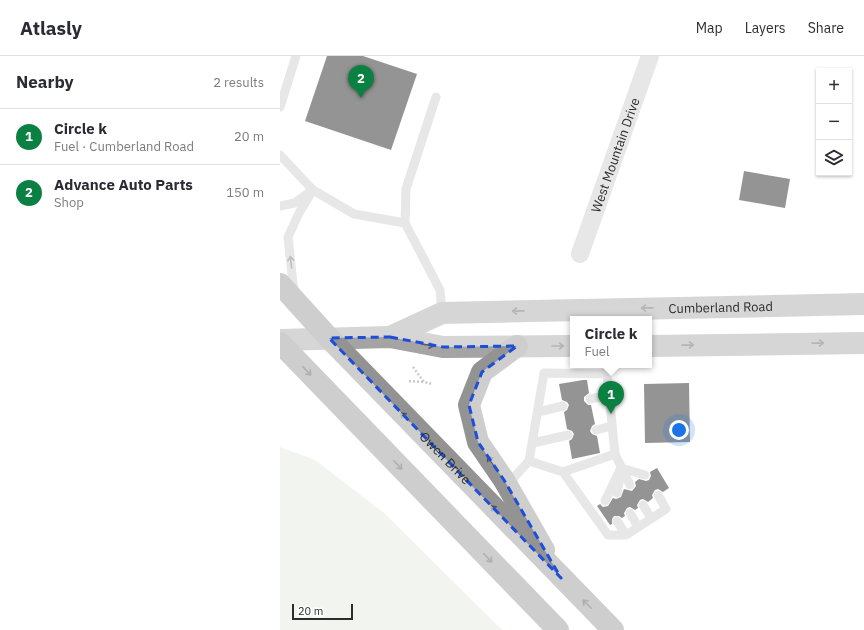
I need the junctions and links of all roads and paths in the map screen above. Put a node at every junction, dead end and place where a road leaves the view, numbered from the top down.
1 (296, 56) edge
2 (650, 56) edge
3 (436, 97) dead end
4 (280, 107) edge
5 (280, 154) edge
6 (313, 190) junction
7 (280, 206) edge
8 (405, 223) junction
9 (580, 254) dead end
10 (280, 284) edge
11 (295, 301) junction
12 (864, 304) edge
13 (442, 313) junction
14 (390, 337) junction
15 (329, 338) junction
16 (280, 340) edge
17 (280, 343) edge
18 (864, 343) edge
19 (517, 346) junction
20 (570, 346) edge
21 (652, 346) edge
22 (413, 367) dead end
23 (607, 369) edge
24 (409, 381) dead end
25 (424, 382) junction
26 (433, 384) dead end
27 (609, 395) junction
28 (590, 399) dead end
29 (562, 406) dead end
30 (538, 412) junction
31 (612, 426) junction
32 (596, 430) dead end
33 (568, 435) dead end
34 (533, 443) junction
35 (615, 454) junction
36 (529, 461) junction
37 (621, 468) junction
38 (563, 472) junction
39 (645, 476) dead end
40 (507, 485) junction
41 (630, 485) dead end
42 (617, 493) dead end
43 (658, 495) dead end
44 (604, 501) dead end
45 (643, 504) dead end
46 (630, 513) dead end
47 (652, 518) junction
48 (617, 521) dead end
49 (638, 526) junction
50 (626, 535) junction
51 (561, 578) junction
52 (558, 630) edge
53 (613, 630) edge

1 - 4 lane
2 - 9 street, West Mountain Drive
3 - 8 lane
5 - 6 lane
6 - 7 lane
6 - 8 lane
11 -> 6 lane
8 - 13 lane
10 - 11 highway, Owen Drive
11 - 15 highway, Owen Drive
12 -> 13 main road, Cumberland Road
13 - 14 main road, Cumberland Road
14 - 15 main road, Cumberland Road
14 -> 19 main road, Cumberland Road
15 - 16 main road, Cumberland Road
51 -> 15 highway, Owen Drive
17 -> 52 highway
21 -> 18 main road
19 -> 20 main road, Cumberland Road
40 -> 19 highway
22 - 25 path
23 - 27 lane
23 - 30 lane
24 - 25 path
25 - 26 path
27 - 28 lane
27 - 31 lane
29 - 30 lane
30 - 34 lane
31 - 32 lane
31 - 35 lane
33 - 34 lane
34 - 36 lane
35 - 37 lane
35 - 38 lane
36 - 38 lane
36 - 40 lane
37 - 39 lane
37 - 41 lane
37 - 42 lane
37 - 44 lane
38 - 50 lane
40 - 51 highway
43 - 47 lane
45 - 47 lane
46 - 49 lane
47 - 49 lane
48 - 50 lane
49 - 50 lane
53 -> 51 highway, Owen Drive

